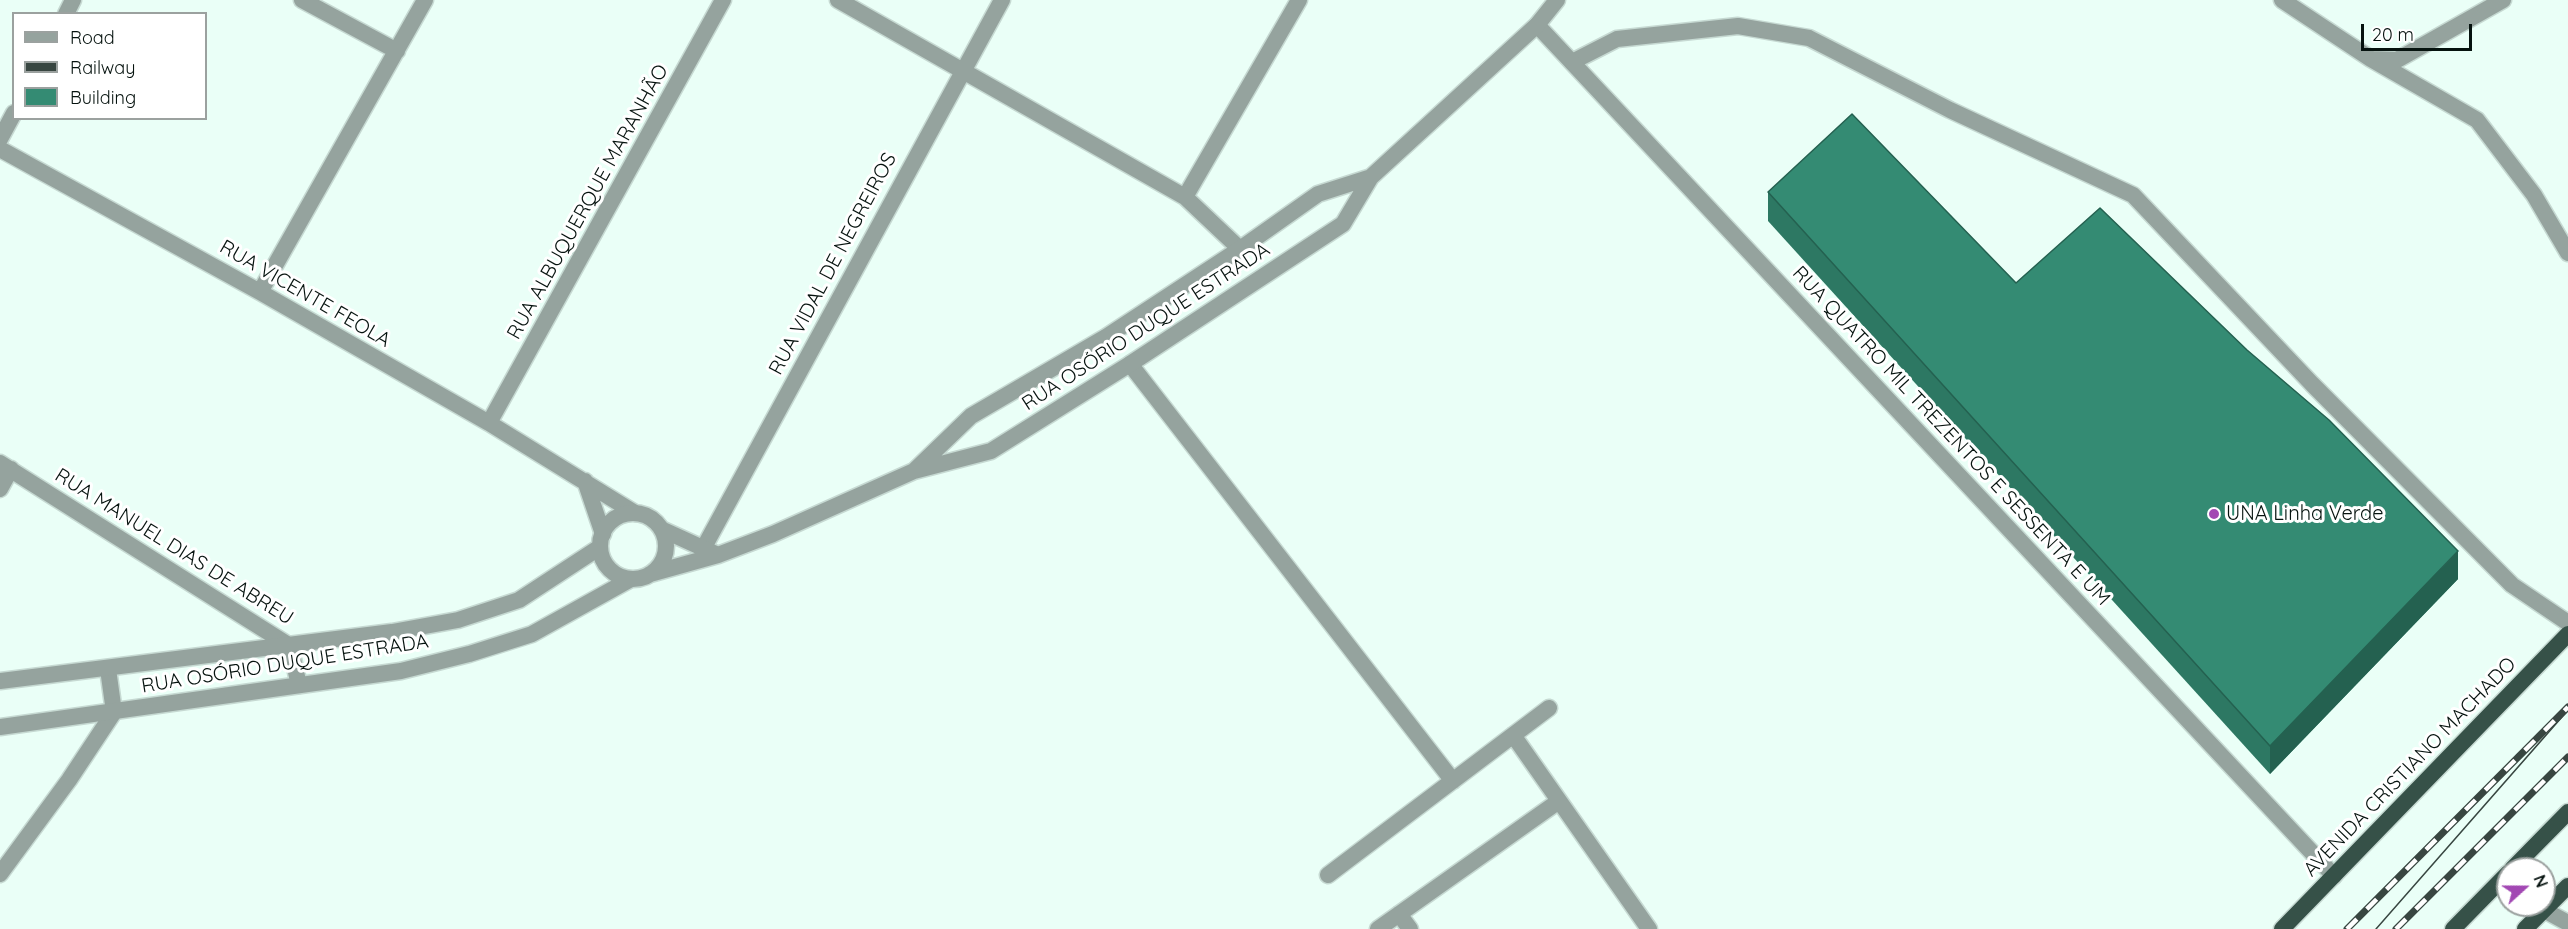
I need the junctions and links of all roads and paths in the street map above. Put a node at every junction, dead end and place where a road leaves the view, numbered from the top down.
1 (302, 0) edge
2 (425, 0) edge
3 (723, 0) edge
4 (838, 0) edge
5 (1002, 0) edge
6 (1299, 0) edge
7 (1557, 0) edge
8 (2282, 0) edge
9 (2503, 0) edge
10 (1537, 25) junction
11 (397, 51) junction
12 (2371, 59) junction
13 (1572, 62) junction
14 (962, 71) junction
15 (12, 117) edge
16 (0, 139) edge
17 (0, 149) edge
18 (1371, 177) junction
19 (1185, 196) junction
20 (1240, 249) junction
21 (2568, 253) edge
22 (260, 291) junction
23 (1130, 364) junction
24 (489, 423) junction
25 (5, 466) edge
26 (914, 471) junction
27 (585, 481) junction
28 (0, 489) edge
29 (635, 513) junction
30 (661, 529) junction
31 (601, 541) junction
32 (710, 552) junction
33 (650, 574) junction
34 (631, 579) junction
35 (2568, 623) edge
36 (2568, 634) edge
37 (290, 646) junction
38 (108, 669) junction
39 (0, 681) edge
40 (299, 685) junction
41 (1549, 708) dead end
42 (114, 712) junction
43 (0, 727) edge
44 (1513, 735) junction
45 (1453, 781) junction
46 (1559, 801) junction
47 (2568, 812) edge
48 (2524, 857) edge
49 (0, 874) edge
50 (1328, 875) dead end
51 (2334, 876) junction
52 (2496, 885) edge
53 (2568, 886) edge
54 (2556, 898) edge
55 (1399, 914) junction
56 (2537, 917) edge
57 (1378, 929) edge
58 (1410, 929) edge
59 (1649, 929) edge
60 (2282, 929) edge
61 (2453, 929) edge
62 (2525, 929) edge

1 - 11 street
2 - 11 street
3 - 24 street, RUA ALBUQUERQUE MARANHÃO
4 - 14 street
5 - 14 street, RUA VIDAL DE NEGREIROS
6 - 19 street
7 - 10 street, RUA OSÓRIO DUQUE ESTRADA
8 - 12 street
9 - 12 street
10 - 13 street, RUA QUATRO MIL TREZENTOS E SESSENTA E UM
10 - 18 street, RUA OSÓRIO DUQUE ESTRADA
11 - 22 street
12 - 21 street
13 - 35 street
13 - 51 street, RUA QUATRO MIL TREZENTOS E SESSENTA E UM
14 - 19 street
14 - 32 street, RUA VIDAL DE NEGREIROS
15 - 16 street
17 - 22 street, RUA VICENTE FEOLA
18 - 20 street, RUA OSÓRIO DUQUE ESTRADA
18 - 23 street, RUA OSÓRIO DUQUE ESTRADA
19 - 20 street
20 - 26 street, RUA OSÓRIO DUQUE ESTRADA
22 - 24 street, RUA VICENTE FEOLA
23 - 26 street, RUA OSÓRIO DUQUE ESTRADA
23 - 45 street
24 - 27 street, RUA VICENTE FEOLA
25 - 28 street
25 - 37 street, RUA MANUEL DIAS DE ABREU
26 - 32 street, RUA OSÓRIO DUQUE ESTRADA
27 - 29 street, RUA VICENTE FEOLA
27 - 31 street
29 - 30 street
29 - 31 street
30 - 32 street
30 - 33 street
31 - 34 street
31 - 37 street, RUA OSÓRIO DUQUE ESTRADA
32 - 33 street, RUA OSÓRIO DUQUE ESTRADA
33 - 34 street
34 - 40 street, RUA OSÓRIO DUQUE ESTRADA
36 - 51 highway, AVENIDA CRISTIANO MACHADO
37 - 38 street, RUA OSÓRIO DUQUE ESTRADA
37 - 40 street, RUA MANUEL DIAS DE ABREU
38 - 39 street, RUA OSÓRIO DUQUE ESTRADA
38 - 42 street
40 - 42 street, RUA OSÓRIO DUQUE ESTRADA
41 - 44 street
42 - 43 street, RUA OSÓRIO DUQUE ESTRADA
42 - 49 street
44 - 45 street
44 - 46 street
45 - 50 street
46 - 55 street
46 - 59 street
47 - 48 highway
51 - 60 highway, AVENIDA CRISTIANO MACHADO
52 - 61 highway
53 - 54 highway
55 - 57 street
55 - 58 street
56 - 62 highway

